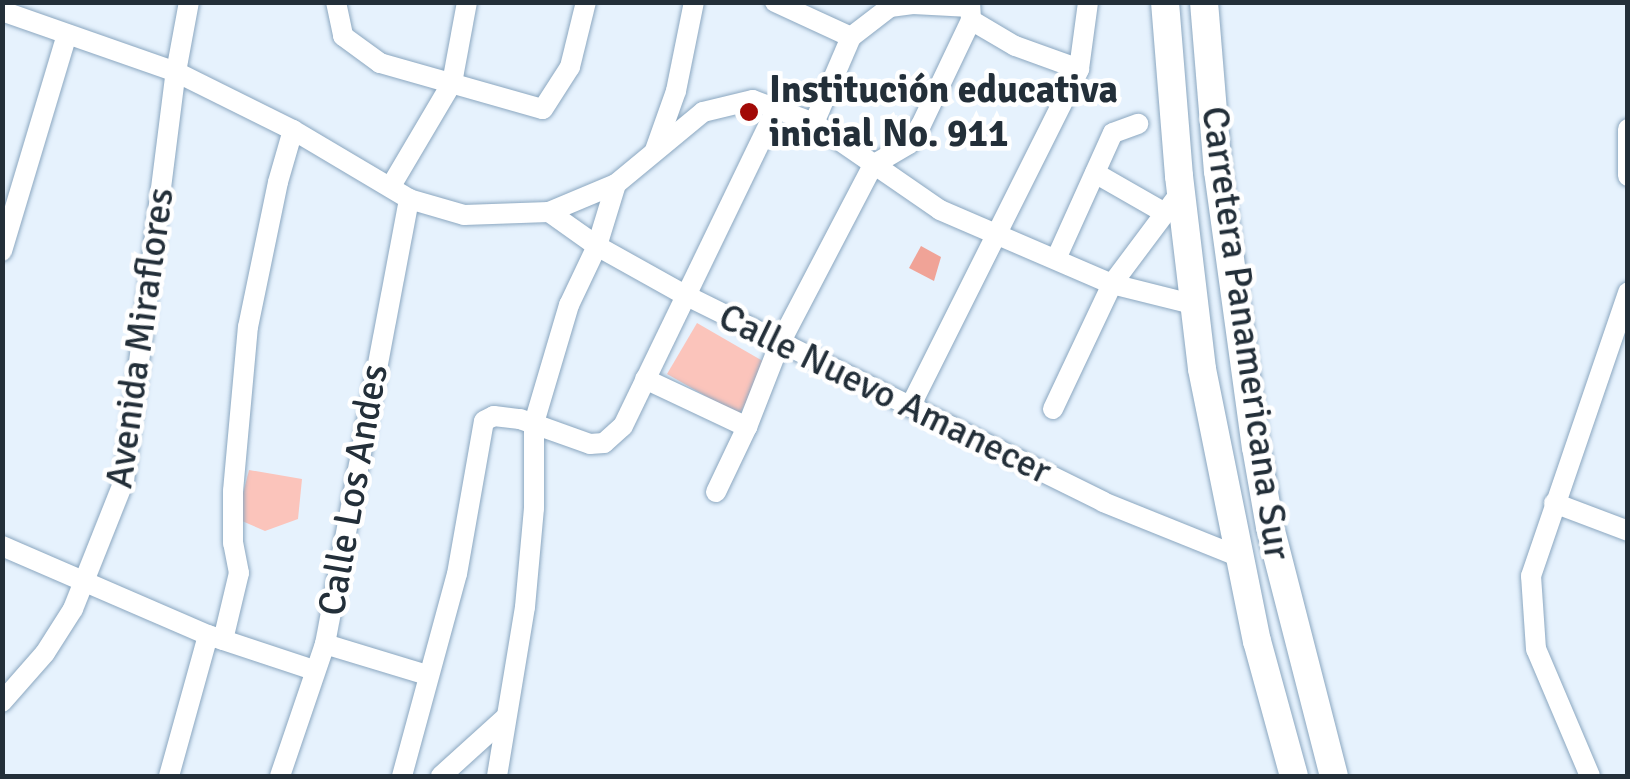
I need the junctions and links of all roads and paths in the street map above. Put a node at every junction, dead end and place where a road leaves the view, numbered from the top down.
1 (189, 2) edge
2 (336, 2) edge
3 (467, 2) edge
4 (586, 2) edge
5 (694, 2) edge
6 (775, 2) edge
7 (1088, 2) edge
8 (1165, 2) edge
9 (1204, 2) edge
10 (2, 10) edge
11 (970, 10) edge
12 (814, 12) edge
13 (67, 35) junction
14 (851, 36) junction
15 (1079, 70) junction
16 (176, 72) junction
17 (452, 83) junction
18 (777, 108) junction
19 (814, 123) junction
20 (1138, 124) dead end
21 (1628, 129) edge
22 (294, 130) junction
23 (655, 150) junction
24 (874, 164) junction
25 (1096, 173) junction
26 (1628, 176) edge
27 (616, 184) junction
28 (391, 186) junction
29 (410, 199) junction
30 (1171, 202) junction
31 (549, 212) junction
32 (997, 232) junction
33 (597, 246) junction
34 (2, 251) edge
35 (1056, 259) junction
36 (1112, 284) junction
37 (1628, 292) edge
38 (683, 294) junction
39 (1192, 304) junction
40 (780, 342) junction
41 (646, 379) junction
42 (910, 407) junction
43 (1053, 409) dead end
44 (534, 422) junction
45 (747, 427) junction
46 (716, 492) dead end
47 (1554, 503) junction
48 (1628, 531) edge
49 (2, 546) edge
50 (1238, 556) junction
51 (86, 582) junction
52 (215, 637) junction
53 (325, 644) junction
54 (314, 670) junction
55 (427, 676) junction
56 (2, 702) edge
57 (506, 717) junction
58 (169, 776) edge
59 (280, 776) edge
60 (402, 776) edge
61 (441, 776) edge
62 (498, 776) edge
63 (1294, 776) edge
64 (1334, 776) edge
65 (1590, 776) edge

1 - 16 street, Avenida Miraflores
2 - 17 street
3 - 17 street
4 - 17 street
5 - 23 street
6 - 12 street
7 - 15 street
8 - 30 highway, Carretera Panamericana Sur
9 - 64 highway, Carretera Panamericana Sur
10 - 13 street
11 - 14 street
11 - 15 street
11 - 24 street
12 - 14 street
13 - 16 street
13 - 34 street
14 - 19 street
15 - 32 street
16 - 22 street
16 - 51 street, Avenida Miraflores
17 - 28 street
18 - 19 street
18 - 23 street
18 - 38 street
19 - 24 street
20 - 25 street
21 - 26 street
22 - 28 street
22 - 52 street
23 - 27 street
24 - 32 street
24 - 40 street
25 - 30 street
25 - 35 street
27 - 31 street
27 - 33 street
28 - 29 street
29 - 31 street
29 - 53 street, Calle Los Andes
30 - 36 street
30 - 39 highway, Carretera Panamericana Sur
31 - 33 street, Calle Nuevo Amanecer
32 - 35 street
32 - 42 street
33 - 38 street, Calle Nuevo Amanecer
33 - 44 street
35 - 36 street
36 - 39 street
36 - 43 street
37 - 47 street
38 - 40 street, Calle Nuevo Amanecer
38 - 41 street
39 - 50 highway, Carretera Panamericana Sur
40 - 42 street, Calle Nuevo Amanecer
40 - 45 street
41 - 44 street
41 - 45 street
42 - 50 street, Calle Nuevo Amanecer
44 - 55 street
44 - 57 street
45 - 46 street
47 - 48 street
47 - 65 street
49 - 51 street
50 - 63 highway, Carretera Panamericana Sur
51 - 52 street
51 - 56 street, Avenida Miraflores
52 - 54 street
52 - 58 street
53 - 54 street, Calle Los Andes
53 - 55 street
54 - 59 street, Calle Los Andes
55 - 60 street
57 - 61 street
57 - 62 street

